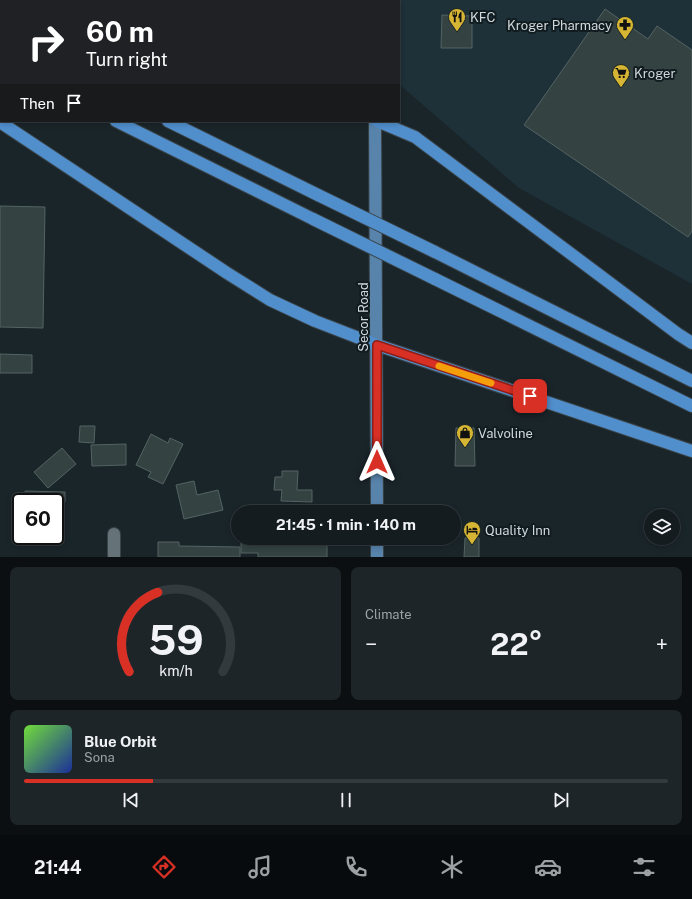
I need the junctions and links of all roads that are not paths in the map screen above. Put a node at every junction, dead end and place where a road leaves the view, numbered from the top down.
1 (0, 122) edge
2 (118, 122) edge
3 (170, 122) edge
4 (376, 122) edge
5 (378, 122) edge
6 (692, 343) edge
7 (377, 345) junction
8 (692, 380) edge
9 (692, 406) edge
10 (692, 451) edge
11 (378, 505) edge
12 (114, 534) dead end
13 (377, 545) edge
14 (114, 557) edge
15 (378, 557) edge

1 - 7 highway
2 - 9 highway, bridge
3 - 8 highway, bridge
4 - 7 main road, Secor Road
5 - 6 highway
7 - 10 highway
7 - 11 main road, Secor Road
12 - 14 street
13 - 15 main road

